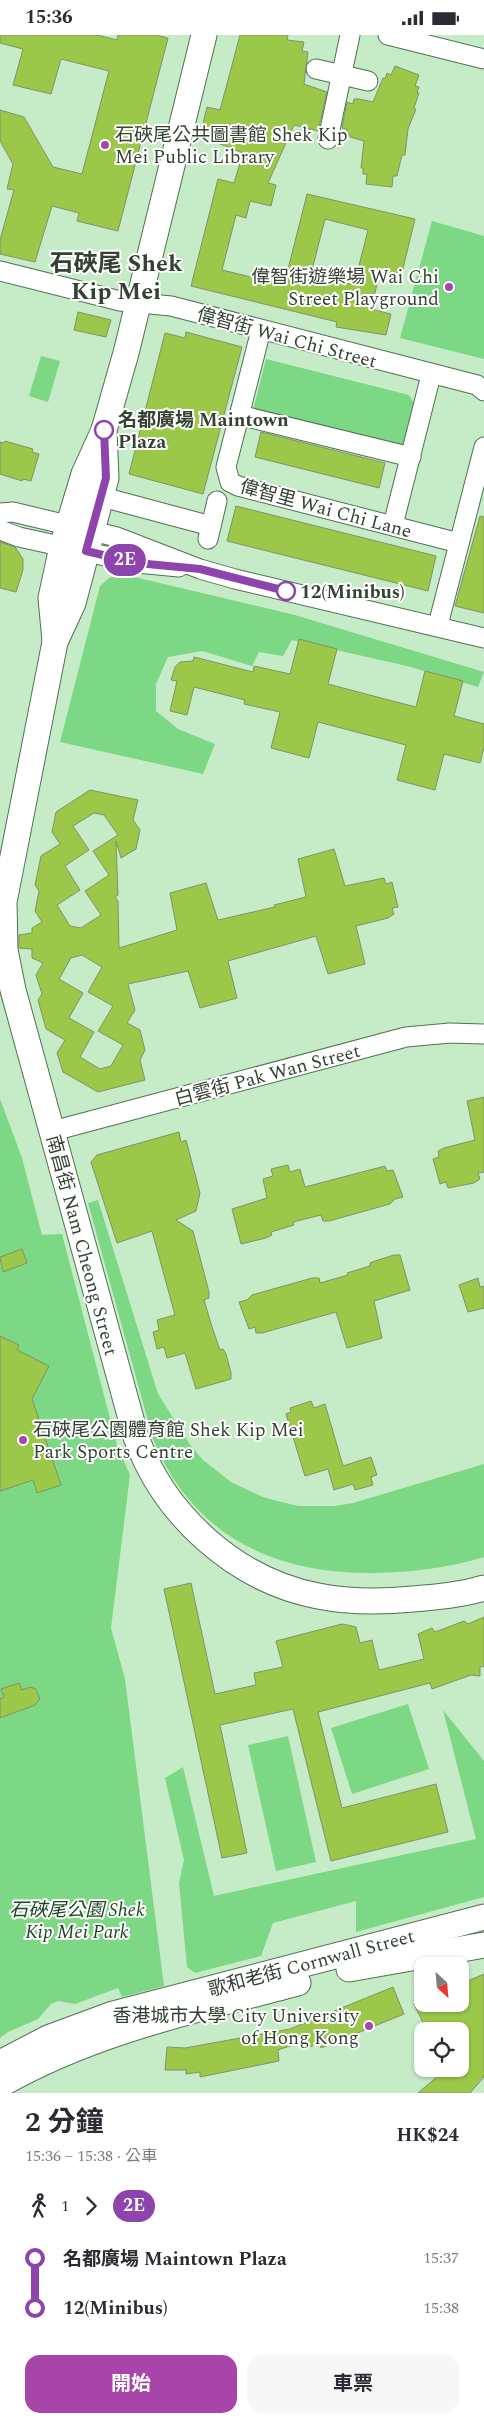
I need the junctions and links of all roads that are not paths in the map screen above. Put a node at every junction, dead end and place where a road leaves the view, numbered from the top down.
1 (204, 35) edge
2 (350, 35) edge
3 (388, 35) edge
4 (484, 59) edge
5 (316, 69) dead end
6 (342, 75) junction
7 (368, 81) dead end
8 (328, 139) dead end
9 (0, 271) edge
10 (140, 301) junction
11 (261, 330) junction
12 (431, 375) junction
13 (484, 391) edge
14 (239, 415) junction
15 (104, 430) junction
16 (484, 447) edge
17 (411, 457) junction
18 (110, 499) dead end
19 (217, 501) dead end
20 (0, 513) edge
21 (393, 525) junction
22 (0, 530) edge
23 (65, 536) junction
24 (89, 541) junction
25 (459, 543) junction
26 (438, 625) junction
27 (484, 638) edge
28 (55, 642) junction
29 (484, 1034) edge
30 (53, 1131) junction
31 (484, 1588) edge
32 (484, 1917) edge
33 (484, 1945) edge
34 (0, 2063) edge
35 (0, 2085) edge

1 - 10 main road, 南昌街 Nam Cheong Street
2 - 6 street
3 - 4 street
5 - 6 street
6 - 7 street
6 - 8 street
9 - 10 street, 偉智街 Wai Chi Street
10 - 11 street, 偉智街 Wai Chi Street
10 - 15 main road, 南昌街 Nam Cheong Street
11 - 12 street, 偉智街 Wai Chi Street
11 - 14 street, 偉智里 Wai Chi Lane
12 - 13 street, 偉智街 Wai Chi Street
12 - 17 street
14 - 17 street
14 - 21 street, 偉智里 Wai Chi Lane
15 - 23 main road, 南昌街 Nam Cheong Street
15 - 24 main road, 南昌街 Nam Cheong Street
16 - 25 street
17 - 21 street
18 - 19 street
20 - 23 street
21 - 25 street, 偉智里 Wai Chi Lane
22 - 23 street
23 - 24 street
23 - 28 main road, 南昌街 Nam Cheong Street
24 - 26 street
24 - 28 main road, 南昌街 Nam Cheong Street
25 - 26 street
26 - 27 street
28 - 30 main road, 南昌街 Nam Cheong Street
29 - 30 street, 白雲街 Pak Wan Street
30 - 31 main road, 南昌街 Nam Cheong Street
32 - 34 main road, 歌和老街 Cornwall Street
33 - 35 main road, 歌和老街 Cornwall Street

